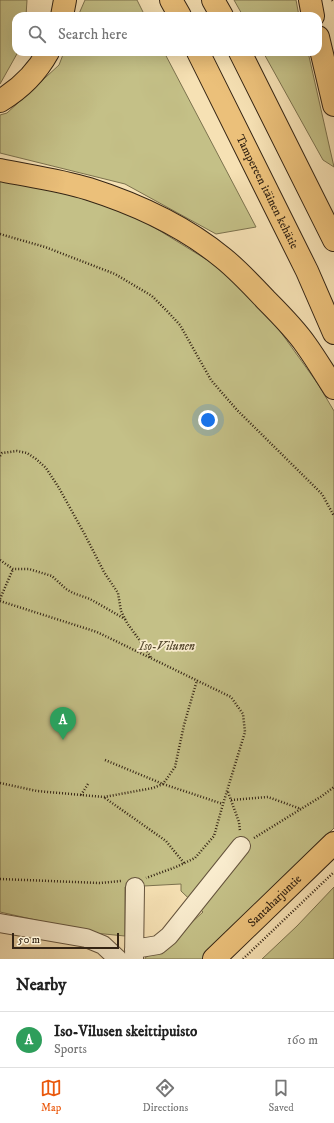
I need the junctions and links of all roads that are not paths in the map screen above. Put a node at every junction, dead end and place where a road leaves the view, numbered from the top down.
1 (65, 0) edge
2 (171, 0) edge
3 (213, 0) edge
4 (310, 0) edge
5 (63, 12) edge
6 (178, 12) edge
7 (220, 12) edge
8 (312, 12) edge
9 (322, 54) edge
10 (45, 56) edge
11 (200, 56) edge
12 (242, 56) edge
13 (0, 101) edge
14 (334, 105) edge
15 (0, 170) edge
16 (334, 240) edge
17 (334, 333) edge
18 (334, 388) edge
19 (334, 843) edge
20 (241, 846) road end
21 (129, 884) road end
22 (0, 922) edge
23 (134, 954) edge
24 (118, 959) edge
25 (214, 959) edge

1 - 5 main road
2 - 6 main road
3 - 7 main road
4 - 8 main road
9 - 14 main road
10 - 13 main road
11 - 17 main road, Tampereen itäinen kehätie
12 - 16 main road
15 - 18 main road
19 - 25 main road, Santaharjuntie
20 - 23 street
21 - 23 street
22 - 24 street

